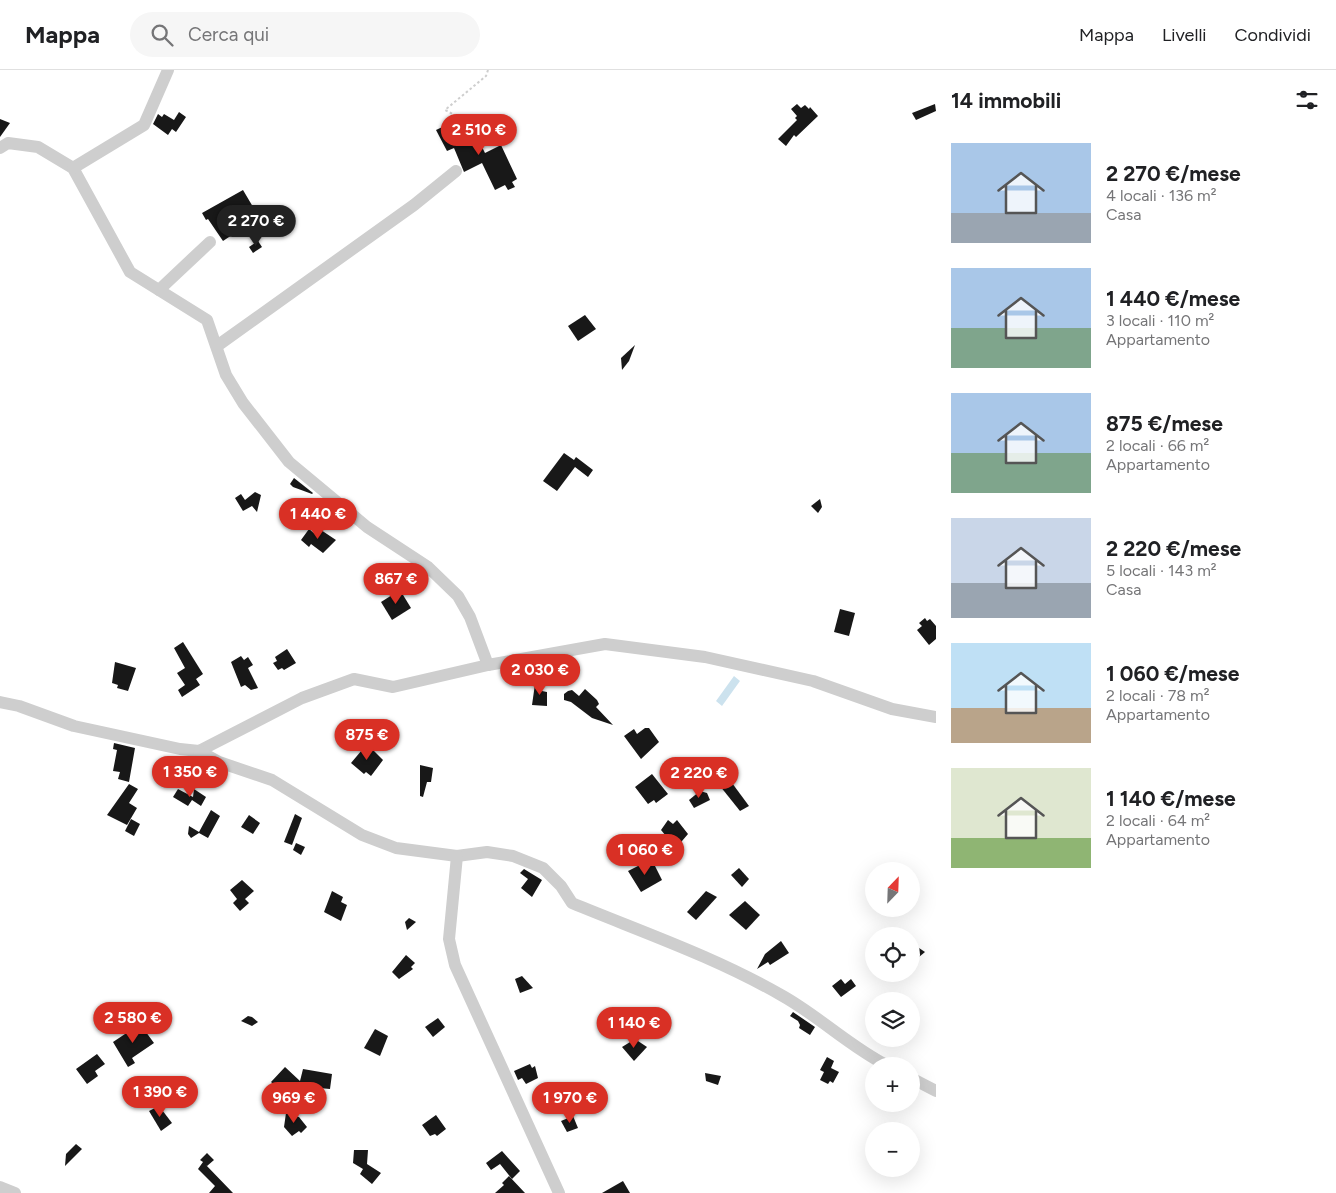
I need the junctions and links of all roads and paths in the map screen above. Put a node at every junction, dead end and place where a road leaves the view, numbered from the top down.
1 (168, 70) edge
2 (488, 70) edge
3 (491, 134) dead end
4 (0, 148) edge
5 (73, 168) junction
6 (456, 171) dead end
7 (210, 242) dead end
8 (159, 290) junction
9 (217, 346) junction
10 (488, 665) junction
11 (0, 702) edge
12 (936, 717) edge
13 (199, 751) junction
14 (457, 856) junction
15 (870, 1057) edge
16 (920, 1083) edge
17 (936, 1091) edge
18 (0, 1186) edge
19 (15, 1193) edge
20 (559, 1193) edge

1 - 5 street
2 - 3 path
4 - 5 street
5 - 8 street
6 - 9 street
7 - 8 street
8 - 9 street
9 - 10 street
10 - 12 street
10 - 13 street
11 - 13 street
13 - 14 street
14 - 15 street
14 - 20 street
16 - 17 street
18 - 19 street

